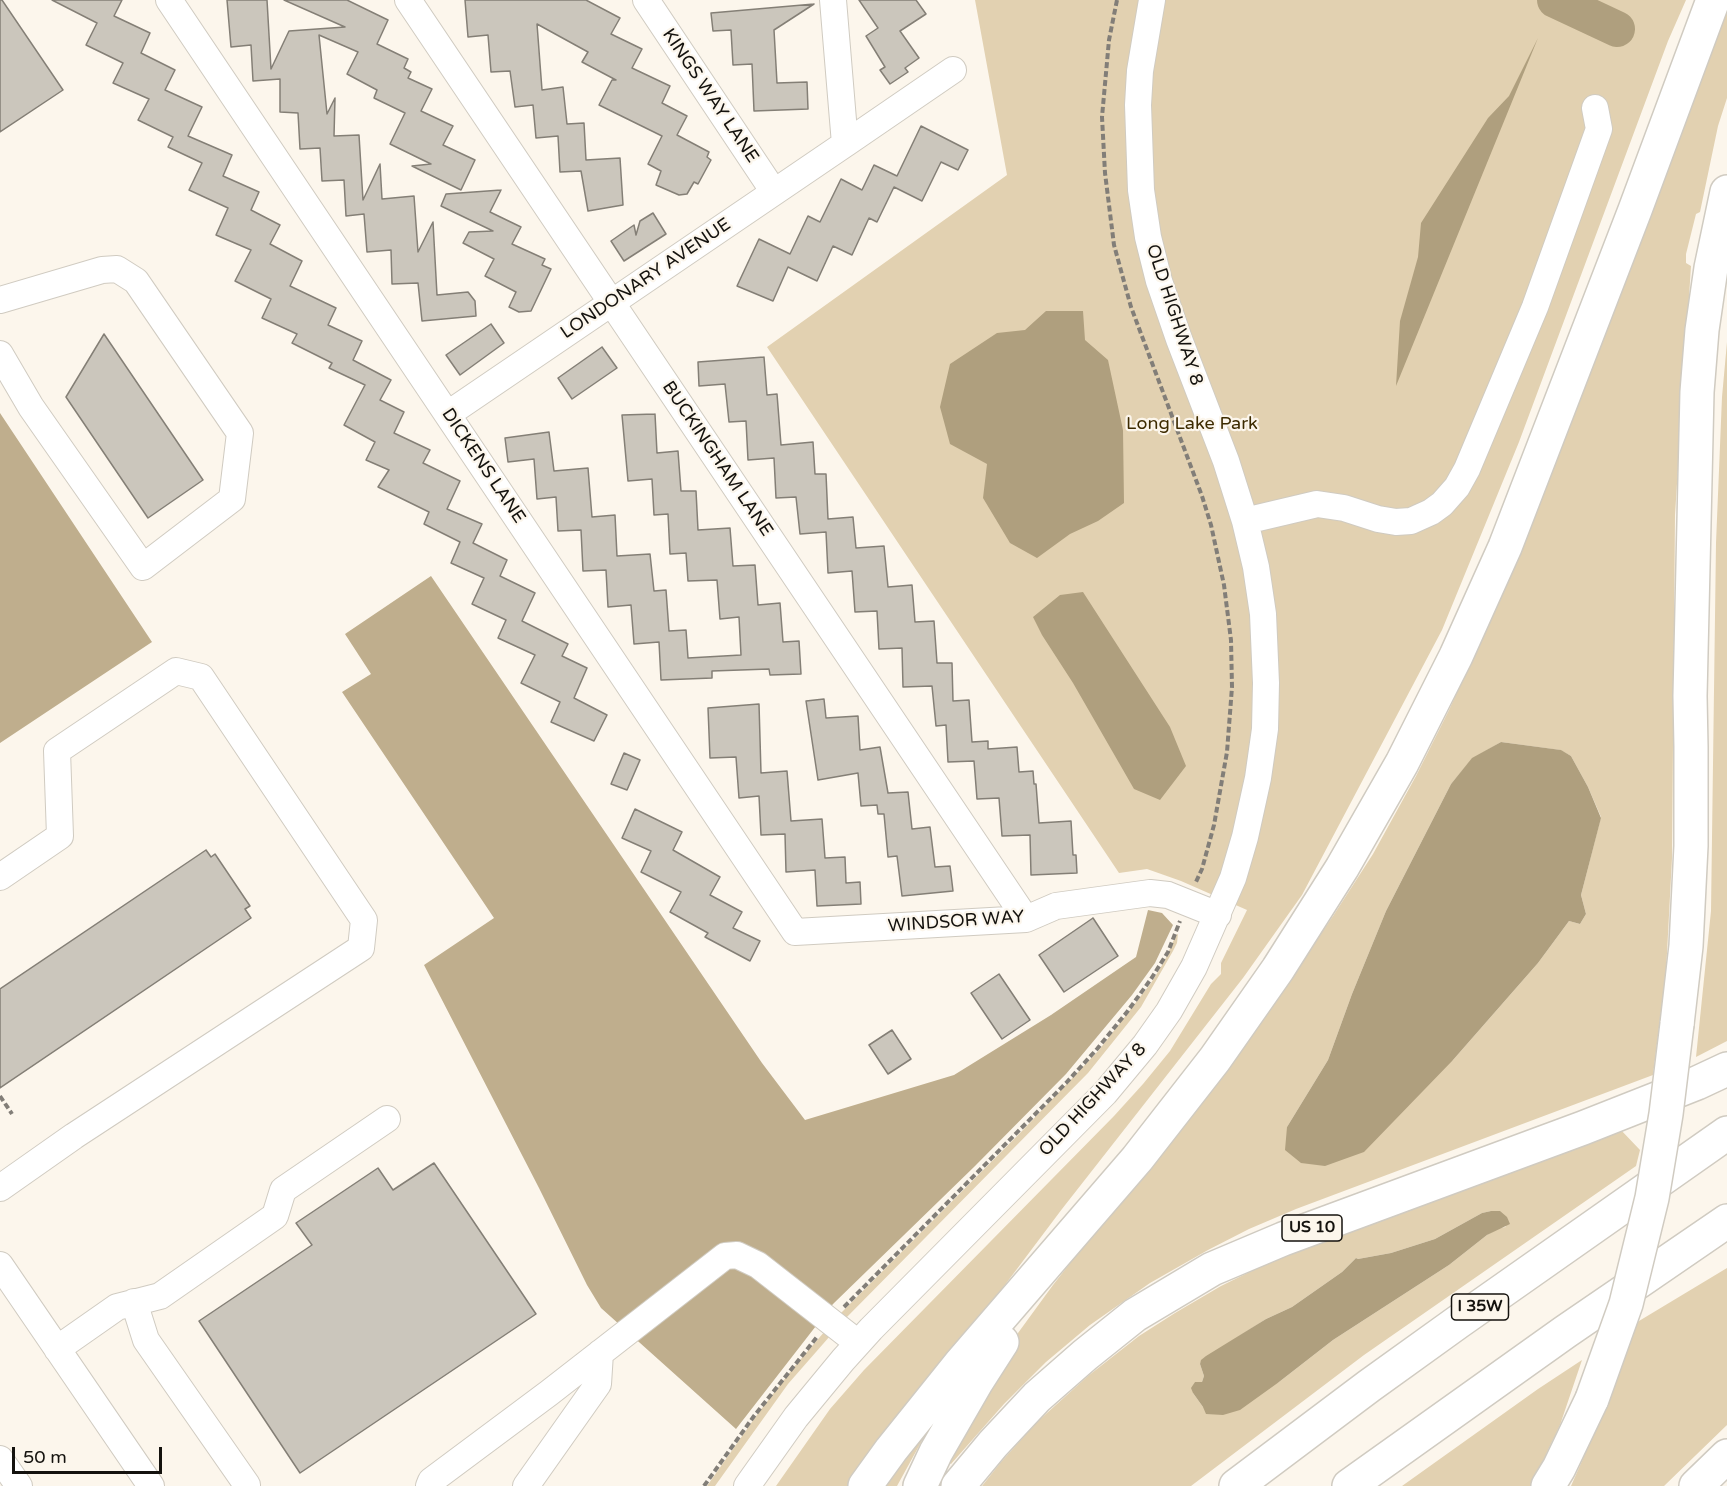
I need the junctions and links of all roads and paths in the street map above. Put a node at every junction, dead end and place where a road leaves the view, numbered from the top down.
1 (169, 0) edge
2 (408, 0) edge
3 (646, 0) edge
4 (833, 0) edge
5 (1116, 0) edge
6 (1152, 0) edge
7 (1713, 0) edge
8 (953, 70) dead end
9 (1595, 108) dead end
10 (844, 144) junction
11 (774, 192) junction
12 (1727, 192) edge
13 (0, 300) edge
14 (611, 302) junction
15 (0, 354) edge
16 (448, 414) junction
17 (1245, 521) junction
18 (0, 877) edge
19 (1196, 883) dead end
20 (1218, 915) junction
21 (1026, 919) junction
22 (1178, 926) dead end
23 (795, 932) joint
24 (1727, 1069) edge
25 (0, 1096) edge
26 (12, 1114) dead end
27 (387, 1119) dead end
28 (1727, 1133) edge
29 (1119, 1180) junction
30 (0, 1188) edge
31 (1727, 1221) edge
32 (1727, 1243) edge
33 (0, 1265) edge
34 (1625, 1290) junction
35 (135, 1302) junction
36 (831, 1321) junction
37 (858, 1343) junction
38 (57, 1349) junction
39 (600, 1353) junction
40 (1592, 1399) junction
41 (1727, 1456) edge
42 (0, 1459) edge
43 (19, 1486) edge
44 (151, 1486) edge
45 (245, 1486) edge
46 (429, 1486) edge
47 (526, 1486) edge
48 (704, 1486) edge
49 (747, 1486) edge
50 (865, 1486) edge
51 (920, 1486) edge
52 (958, 1486) edge
53 (1236, 1486) edge
54 (1349, 1486) edge
55 (1548, 1486) edge
56 (1561, 1486) edge
57 (1696, 1486) edge

1 - 16 street, DICKENS LANE
2 - 14 street, BUCKINGHAM LANE
3 - 11 street, KINGS WAY LANE
4 - 10 street
5 - 19 path
6 - 17 street, OLD HIGHWAY 8
7 - 29 highway
8 - 10 street, LONDONARY AVENUE
9 - 17 street
10 - 11 street, LONDONARY AVENUE
11 - 14 street, LONDONARY AVENUE
12 - 40 highway, bridge
13 - 15 street
14 - 16 street, LONDONARY AVENUE
14 - 21 street, BUCKINGHAM LANE
16 - 23 street, DICKENS LANE
17 - 20 street, OLD HIGHWAY 8
18 - 30 street
20 - 21 street, WINDSOR WAY
20 - 37 street, OLD HIGHWAY 8
21 - 23 street, WINDSOR WAY
22 - 36 path
24 - 52 highway, US 10
25 - 26 path
27 - 35 street
28 - 53 highway, I 35W
29 - 50 highway
29 - 51 highway
31 - 34 highway
32 - 34 highway
33 - 38 street
34 - 54 highway
35 - 38 street
35 - 45 street
36 - 37 street
36 - 39 street
36 - 48 path
37 - 49 street, OLD HIGHWAY 8
38 - 44 street
39 - 46 street
39 - 47 street
40 - 55 highway
40 - 56 highway
41 - 57 highway
42 - 43 street

